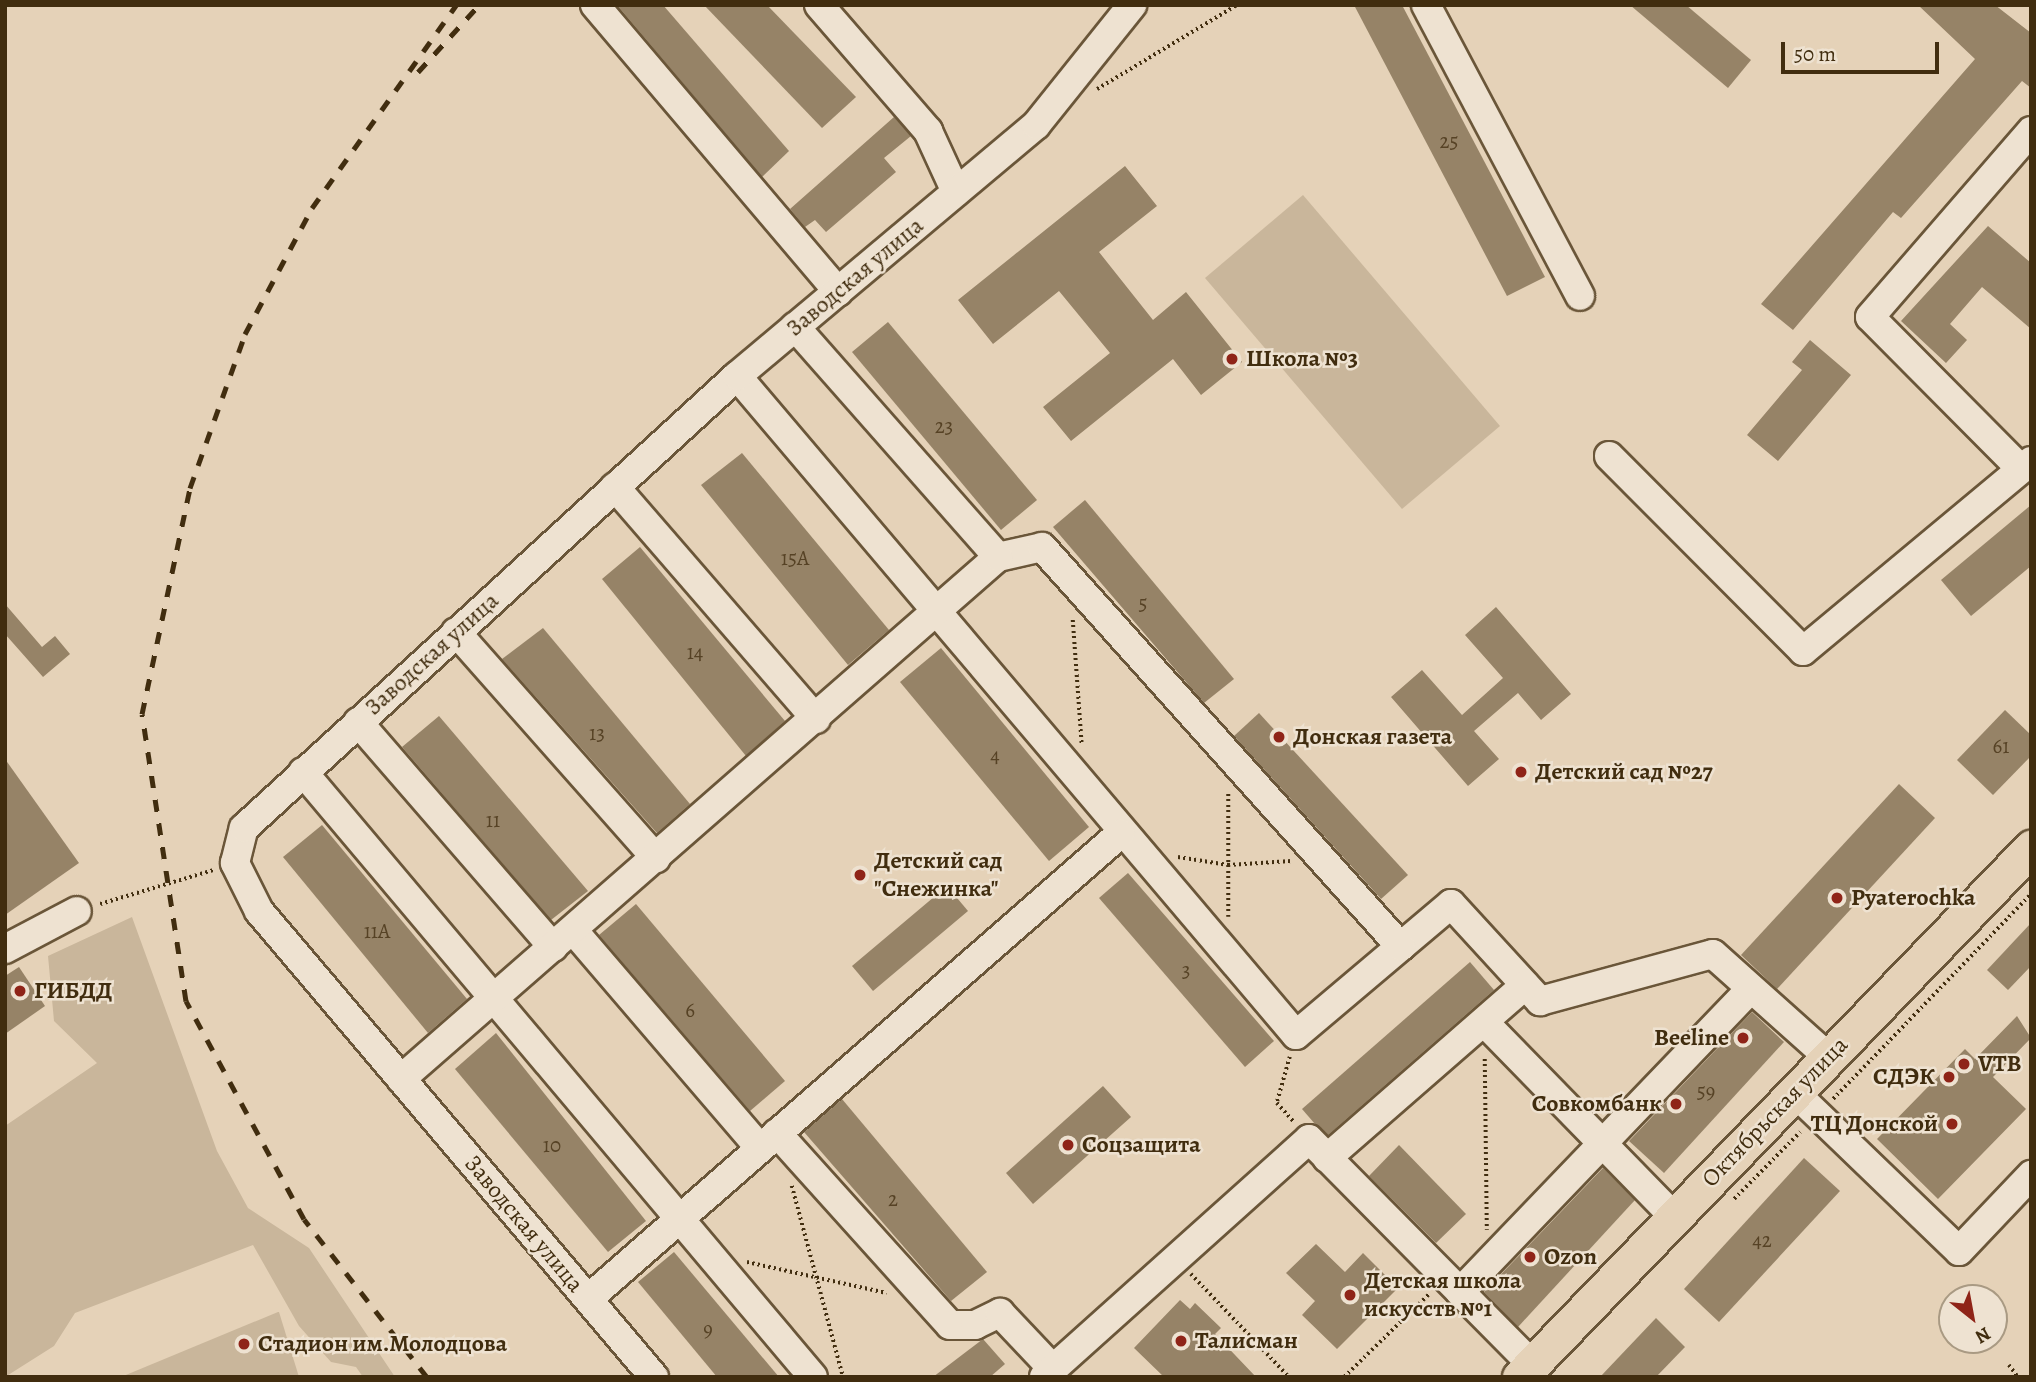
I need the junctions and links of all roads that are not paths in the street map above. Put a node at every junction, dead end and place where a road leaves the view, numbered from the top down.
1 (595, 5) edge
2 (819, 5) edge
3 (1132, 5) edge
4 (1426, 5) edge
5 (2031, 131) edge
6 (956, 192) junction
7 (838, 292) junction
8 (1580, 296) dead end
9 (795, 327) junction
10 (737, 376) junction
11 (1609, 456) dead end
12 (2026, 465) edge
13 (615, 487) junction
14 (998, 556) junction
15 (936, 614) junction
16 (456, 632) junction
17 (816, 719) junction
18 (358, 722) junction
19 (303, 772) junction
20 (1120, 834) junction
21 (2031, 848) edge
22 (656, 858) junction
23 (77, 911) road end
24 (563, 938) junction
25 (1401, 947) junction
26 (5, 949) edge
27 (1525, 985) junction
28 (1751, 989) junction
29 (494, 998) junction
30 (1484, 1022) junction
31 (1828, 1057) junction
32 (401, 1079) junction
33 (1805, 1104) junction
34 (769, 1141) junction
35 (1603, 1144) junction
36 (1318, 1149) junction
37 (2031, 1175) edge
38 (1674, 1217) junction
39 (680, 1219) junction
40 (1453, 1285) junction
41 (588, 1299) junction
42 (1526, 1370) edge
43 (1049, 1373) edge
44 (654, 1377) edge
45 (813, 1377) edge

1 - 7 street
2 - 6 street
3 - 6 street, Заводская улица
4 - 8 street
5 - 12 street
6 - 7 street, Заводская улица
7 - 9 street, Заводская улица
9 - 10 street, Заводская улица
9 - 14 street
10 - 13 street, Заводская улица
10 - 15 street
11 - 12 street
13 - 16 street, Заводская улица
13 - 17 street
14 - 15 street
14 - 25 street
15 - 17 street
15 - 20 street
16 - 18 street, Заводская улица
16 - 22 street
17 - 22 street
18 - 19 street, Заводская улица
18 - 24 street
19 - 29 street
19 - 32 street, Заводская улица
20 - 25 street
20 - 34 street
21 - 31 main road, Октябрьская улица
22 - 24 street
23 - 26 street
24 - 29 street
24 - 34 street
25 - 27 street
27 - 28 street
27 - 30 street
28 - 31 street
28 - 35 street
29 - 32 street
29 - 39 street
30 - 35 street
30 - 36 street
31 - 33 main road, Октябрьская улица
32 - 41 street, Заводская улица
33 - 37 street
33 - 38 main road, Октябрьская улица
34 - 39 street
34 - 43 street
35 - 38 street
35 - 40 street
36 - 40 street
36 - 43 street
38 - 42 main road, Октябрьская улица
39 - 41 street
39 - 45 street
40 - 42 street
41 - 44 street, Заводская улица

